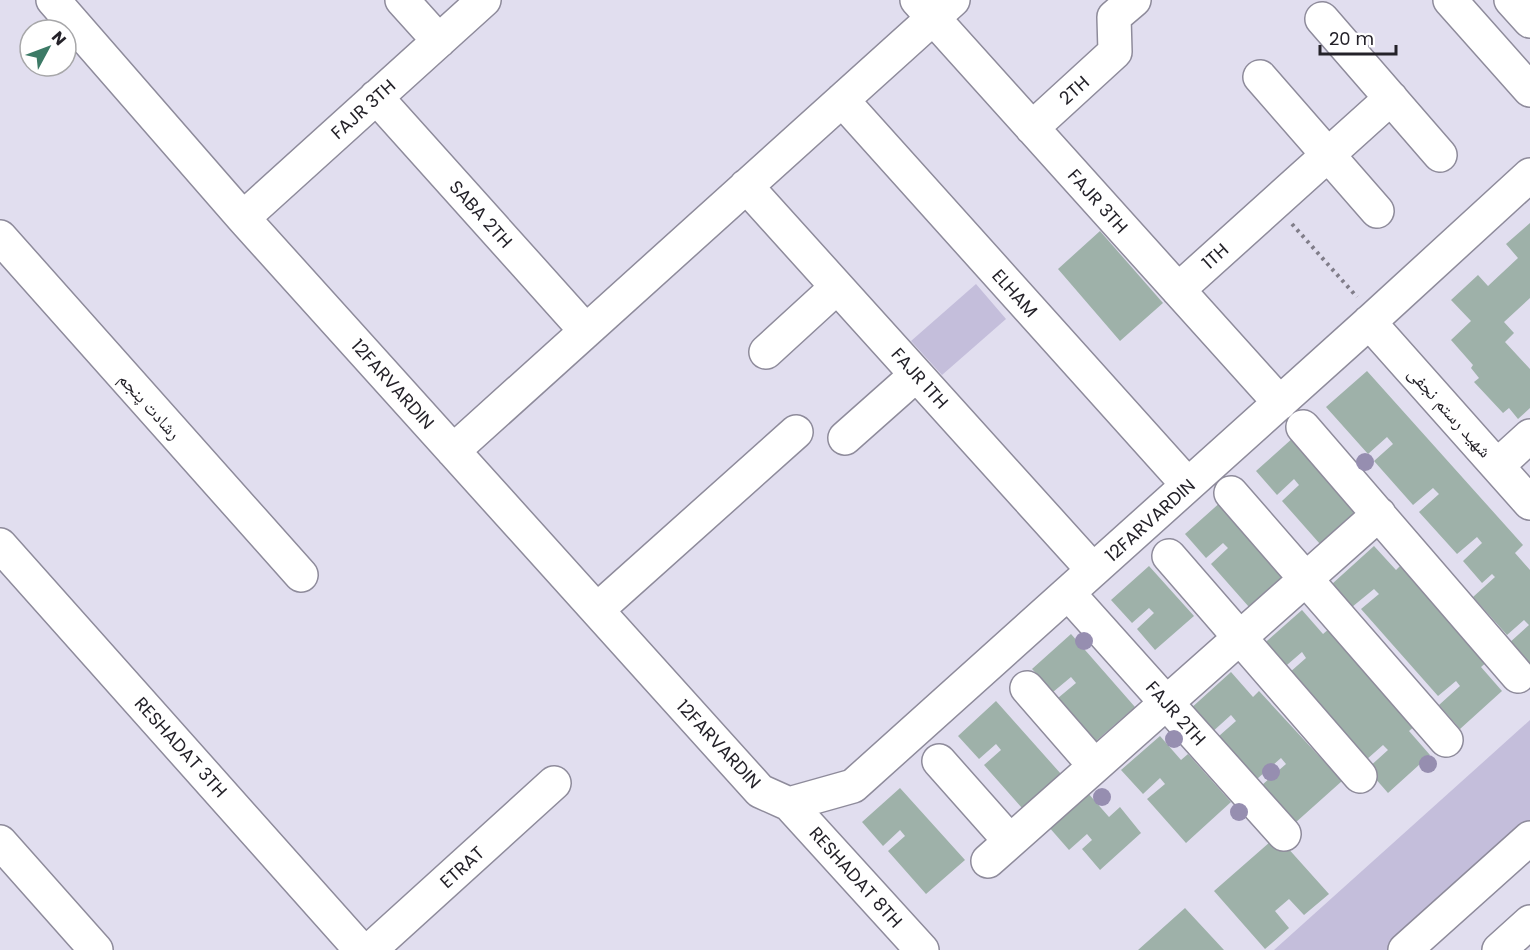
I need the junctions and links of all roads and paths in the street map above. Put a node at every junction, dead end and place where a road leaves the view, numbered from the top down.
1 (53, 0) edge
2 (402, 0) edge
3 (484, 0) edge
4 (1134, 0) edge
5 (1450, 0) edge
6 (1511, 0) edge
7 (934, 6) edge
8 (1322, 19) dead end
9 (1530, 21) edge
10 (439, 41) junction
11 (1260, 77) dead end
12 (1530, 90) edge
13 (376, 97) junction
14 (1391, 98) junction
15 (842, 100) junction
16 (1032, 128) junction
17 (1328, 154) junction
18 (1440, 154) dead end
19 (1530, 175) edge
20 (746, 186) junction
21 (1377, 211) dead end
22 (1263, 213) junction
23 (243, 218) junction
24 (0, 237) edge
25 (837, 288) junction
26 (1178, 290) junction
27 (1372, 320) junction
28 (586, 331) junction
29 (765, 352) dead end
30 (916, 375) junction
31 (1280, 403) junction
32 (1303, 427) dead end
33 (796, 432) dead end
34 (1530, 436) edge
35 (845, 438) dead end
36 (453, 451) junction
37 (1519, 484) edge
38 (1188, 485) junction
39 (1231, 493) dead end
40 (1378, 514) junction
41 (0, 545) edge
42 (1169, 556) dead end
43 (1093, 570) junction
44 (301, 575) dead end
45 (1306, 578) junction
46 (1068, 593) junction
47 (597, 610) junction
48 (1240, 636) junction
49 (1518, 676) dead end
50 (1027, 688) dead end
51 (1166, 702) junction
52 (1446, 740) dead end
53 (939, 761) dead end
54 (1095, 765) junction
55 (1360, 776) dead end
56 (554, 783) dead end
57 (789, 804) junction
58 (1284, 834) dead end
59 (1530, 838) edge
60 (0, 842) edge
61 (1530, 922) edge
62 (96, 950) edge
63 (361, 950) edge
64 (370, 950) edge
65 (922, 950) edge
66 (1405, 950) edge
67 (1499, 950) edge

1 - 23 street, 12FARVARDIN
2 - 10 street
3 - 10 street, FAJR 3TH
4 - 16 street, 2TH
5 - 12 street
6 - 9 street
7 - 15 street
7 - 16 street, FAJR 3TH
8 - 14 street
10 - 13 street, FAJR 3TH
11 - 17 street
13 - 23 street, FAJR 3TH
13 - 28 street, SABA 2TH
14 - 17 street, 1TH
14 - 18 street
15 - 20 street
15 - 38 street, ELHAM
16 - 26 street, FAJR 3TH
17 - 21 street
17 - 22 street, 1TH
19 - 27 street, 12FARVARDIN
20 - 25 street, FAJR 1TH
20 - 28 street
22 - 26 street, 1TH
22 - 27 path
23 - 36 street, 12FARVARDIN
24 - 44 street, رشادت پنجم
25 - 29 street
25 - 30 street, FAJR 1TH
26 - 31 street, FAJR 3TH
27 - 31 street, 12FARVARDIN
27 - 37 street, شهید رستم نجفی
28 - 36 street
30 - 35 street
30 - 43 street, FAJR 1TH
31 - 38 street, 12FARVARDIN
32 - 40 street
33 - 47 street
34 - 37 street
36 - 47 street, 12FARVARDIN
38 - 43 street, 12FARVARDIN
39 - 45 street
40 - 45 street
40 - 49 street
41 - 63 street, RESHADAT 3TH
42 - 48 street
43 - 46 street, 12FARVARDIN
45 - 48 street
45 - 52 street
46 - 51 street, FAJR 2TH
46 - 57 street, 12FARVARDIN
47 - 57 street, 12FARVARDIN
48 - 51 street
48 - 55 street
50 - 54 street
51 - 54 street
51 - 58 street, FAJR 2TH
53 - 54 street
56 - 64 street, ETRAT
57 - 65 street, RESHADAT 8TH
59 - 66 street
60 - 62 street
61 - 67 street

